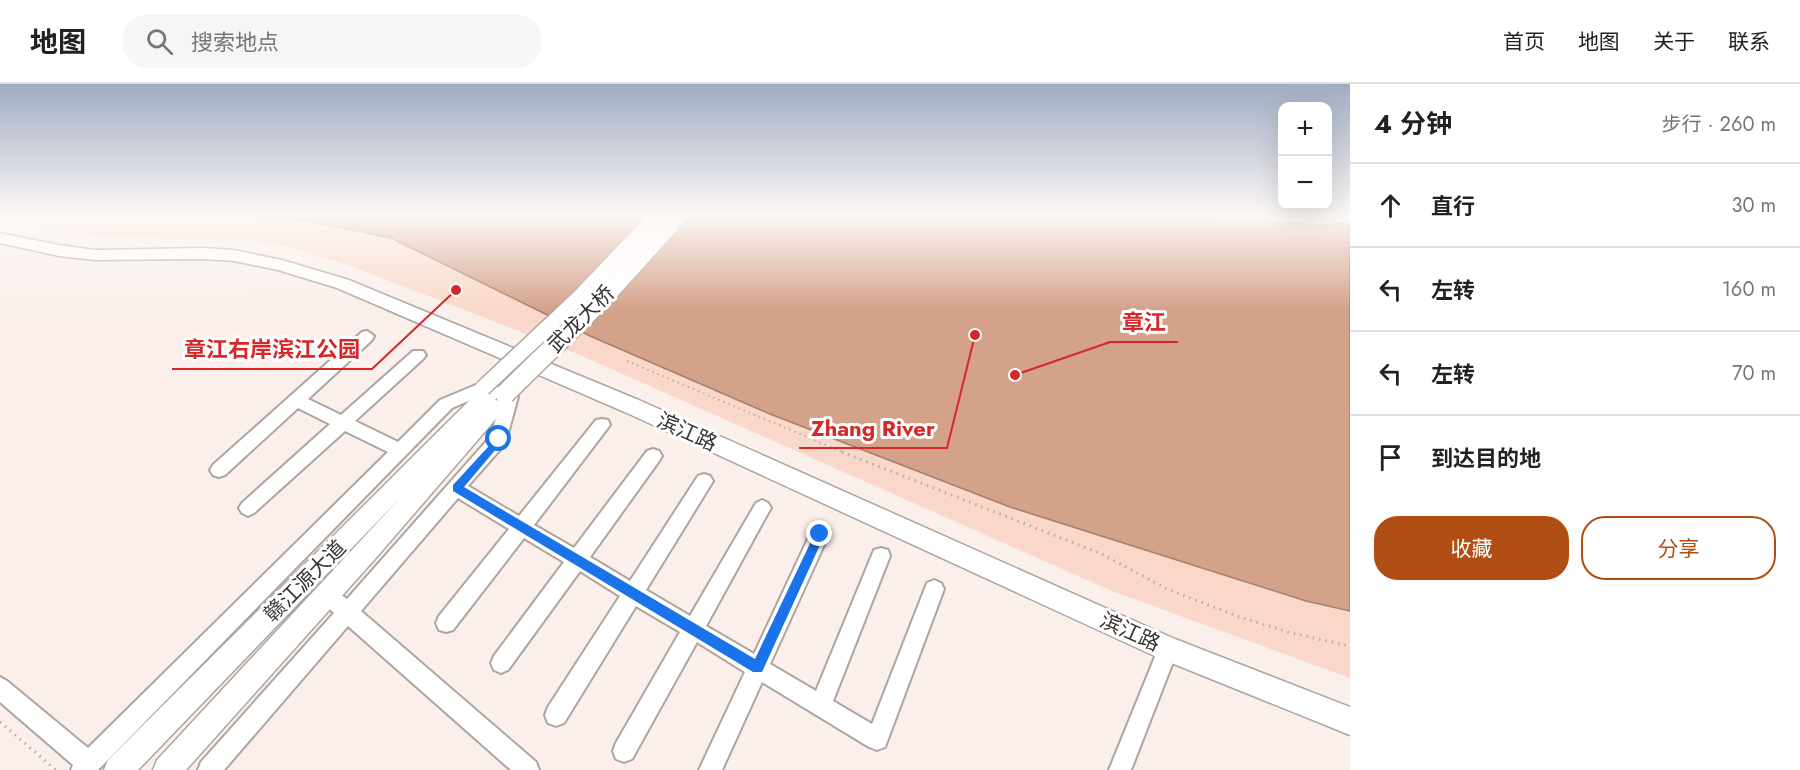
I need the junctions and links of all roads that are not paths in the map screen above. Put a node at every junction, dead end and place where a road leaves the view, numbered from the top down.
1 (41, 247) edge
2 (91, 247) edge
3 (628, 247) edge
4 (636, 247) edge
5 (649, 247) edge
6 (656, 247) edge
7 (367, 336) dead end
8 (418, 355) dead end
9 (497, 392) junction
10 (297, 401) junction
11 (343, 423) junction
12 (602, 425) dead end
13 (400, 450) junction
14 (653, 456) dead end
15 (219, 470) dead end
16 (704, 481) dead end
17 (457, 488) junction
18 (248, 508) dead end
19 (762, 508) dead end
20 (522, 526) junction
21 (820, 534) dead end
22 (881, 555) dead end
23 (577, 560) junction
24 (934, 589) dead end
25 (633, 593) junction
26 (328, 595) junction
27 (349, 613) junction
28 (446, 623) dead end
29 (693, 629) junction
30 (1168, 649) junction
31 (501, 663) dead end
32 (758, 668) junction
33 (0, 688) edge
34 (821, 705) junction
35 (1350, 706) edge
36 (556, 715) dead end
37 (1350, 721) edge
38 (624, 752) dead end
39 (85, 767) edge
40 (118, 770) edge
41 (167, 770) edge
42 (209, 770) edge
43 (528, 770) edge
44 (710, 770) edge
45 (1120, 770) edge

1 - 30 main road, 滨江路
2 - 35 main road, 滨江路
3 - 9 street, bridge
4 - 9 main road, 武龙大桥
5 - 9 main road, 武龙大桥, bridge
6 - 9 street
7 - 10 street
8 - 11 street
9 - 13 street
9 - 17 street
9 - 26 main road, 赣江源大道
9 - 40 main road, 赣江源大道
10 - 11 street
10 - 15 street
11 - 13 street
11 - 18 street
12 - 20 street
13 - 39 street
14 - 23 street
16 - 25 street
17 - 20 street
17 - 27 street
19 - 29 street
20 - 23 street
20 - 28 street
21 - 32 street
22 - 34 street
23 - 25 street
23 - 31 street
24 - 34 street
25 - 29 street
25 - 36 street
26 - 27 street
26 - 41 main road, 赣江源大道
27 - 42 street
27 - 43 street
29 - 32 street
29 - 38 street
30 - 37 main road, 滨江路
30 - 45 street
32 - 34 street
32 - 44 street
33 - 39 street

